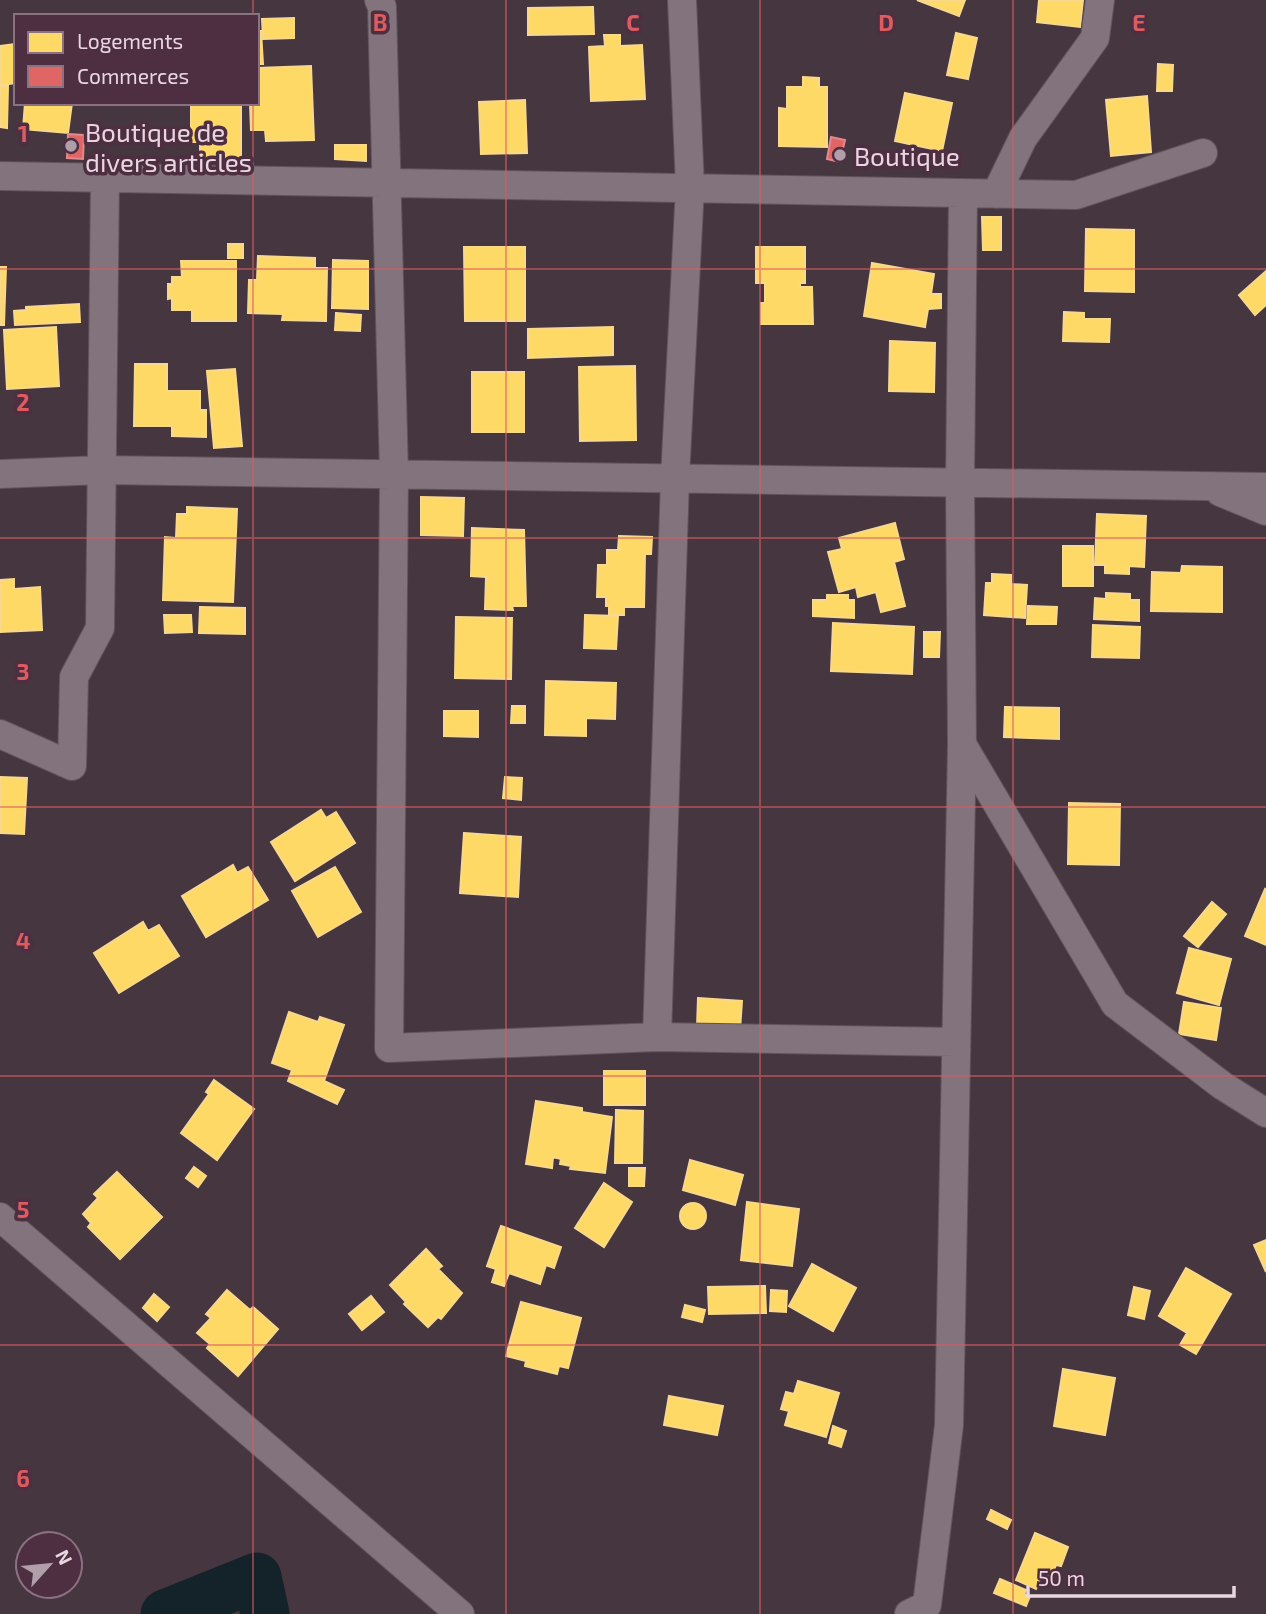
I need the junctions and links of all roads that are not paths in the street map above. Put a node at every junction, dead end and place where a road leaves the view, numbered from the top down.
1 (379, 0) edge
2 (682, 0) edge
3 (1100, 0) edge
4 (1203, 153) dead end
5 (0, 176) edge
6 (105, 180) junction
7 (385, 185) junction
8 (690, 187) junction
9 (963, 194) junction
10 (996, 194) junction
11 (102, 470) junction
12 (0, 474) edge
13 (394, 474) junction
14 (674, 478) junction
15 (960, 482) junction
16 (1205, 486) junction
17 (1266, 487) edge
18 (1266, 511) edge
19 (0, 734) edge
20 (962, 744) junction
21 (657, 1037) junction
22 (955, 1042) junction
23 (1266, 1113) edge
24 (0, 1217) edge
25 (460, 1614) edge
26 (909, 1614) edge

1 - 7 street
2 - 8 street
3 - 10 street
4 - 10 street
5 - 6 street
6 - 7 street
6 - 11 street
7 - 8 street
7 - 13 street
8 - 9 street
8 - 14 street
9 - 10 street
9 - 15 street
11 - 12 street
11 - 13 street
11 - 19 street
13 - 14 street
13 - 21 street
14 - 15 street
14 - 21 street
15 - 16 street
15 - 20 street
16 - 17 street
16 - 18 street
20 - 22 street
20 - 23 street
21 - 22 street
22 - 26 street
24 - 25 street

